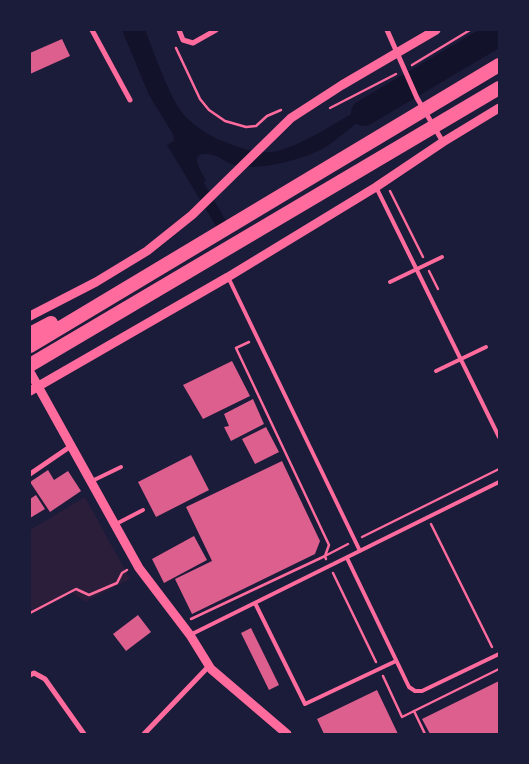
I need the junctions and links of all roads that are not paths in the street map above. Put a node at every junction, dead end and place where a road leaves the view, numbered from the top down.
1 (92, 30) edge
2 (179, 30) edge
3 (216, 30) edge
4 (387, 30) edge
5 (436, 30) edge
6 (397, 53) junction
7 (499, 65) edge
8 (499, 88) edge
9 (130, 100) dead end
10 (499, 108) edge
11 (443, 142) junction
12 (376, 187) junction
13 (191, 249) junction
14 (442, 257) dead end
15 (416, 270) junction
16 (228, 277) junction
17 (390, 282) dead end
18 (30, 316) edge
19 (30, 334) edge
20 (30, 346) edge
21 (486, 347) dead end
22 (460, 359) junction
23 (30, 366) edge
24 (436, 371) dead end
25 (30, 372) edge
26 (34, 389) edge
27 (499, 437) edge
28 (71, 446) junction
29 (122, 467) dead end
30 (30, 474) edge
31 (91, 481) junction
32 (499, 482) edge
33 (143, 510) dead end
34 (115, 525) junction
35 (360, 551) junction
36 (347, 558) junction
37 (255, 603) junction
38 (190, 635) junction
39 (497, 655) edge
40 (396, 661) junction
41 (209, 666) junction
42 (30, 675) edge
43 (84, 734) edge
44 (144, 734) edge
45 (286, 734) edge

1 - 9 street
2 - 3 street
4 - 6 street
5 - 6 street
6 - 11 street
6 - 18 street
7 - 13 highway
8 - 23 highway
10 - 11 street
11 - 12 street
12 - 15 lane
12 - 16 street
13 - 19 highway
13 - 20 highway
14 - 15 lane
15 - 17 lane
15 - 22 lane
16 - 26 street
16 - 35 lane
21 - 22 lane
22 - 24 lane
22 - 27 lane
25 - 26 street
26 - 28 street
28 - 30 street
28 - 31 street
29 - 31 lane
31 - 34 street
32 - 35 lane
33 - 34 lane
34 - 38 street
35 - 36 lane
36 - 37 lane
36 - 40 lane
37 - 38 lane
37 - 40 lane
38 - 41 street
39 - 40 lane
41 - 44 street
41 - 45 street
42 - 43 street

